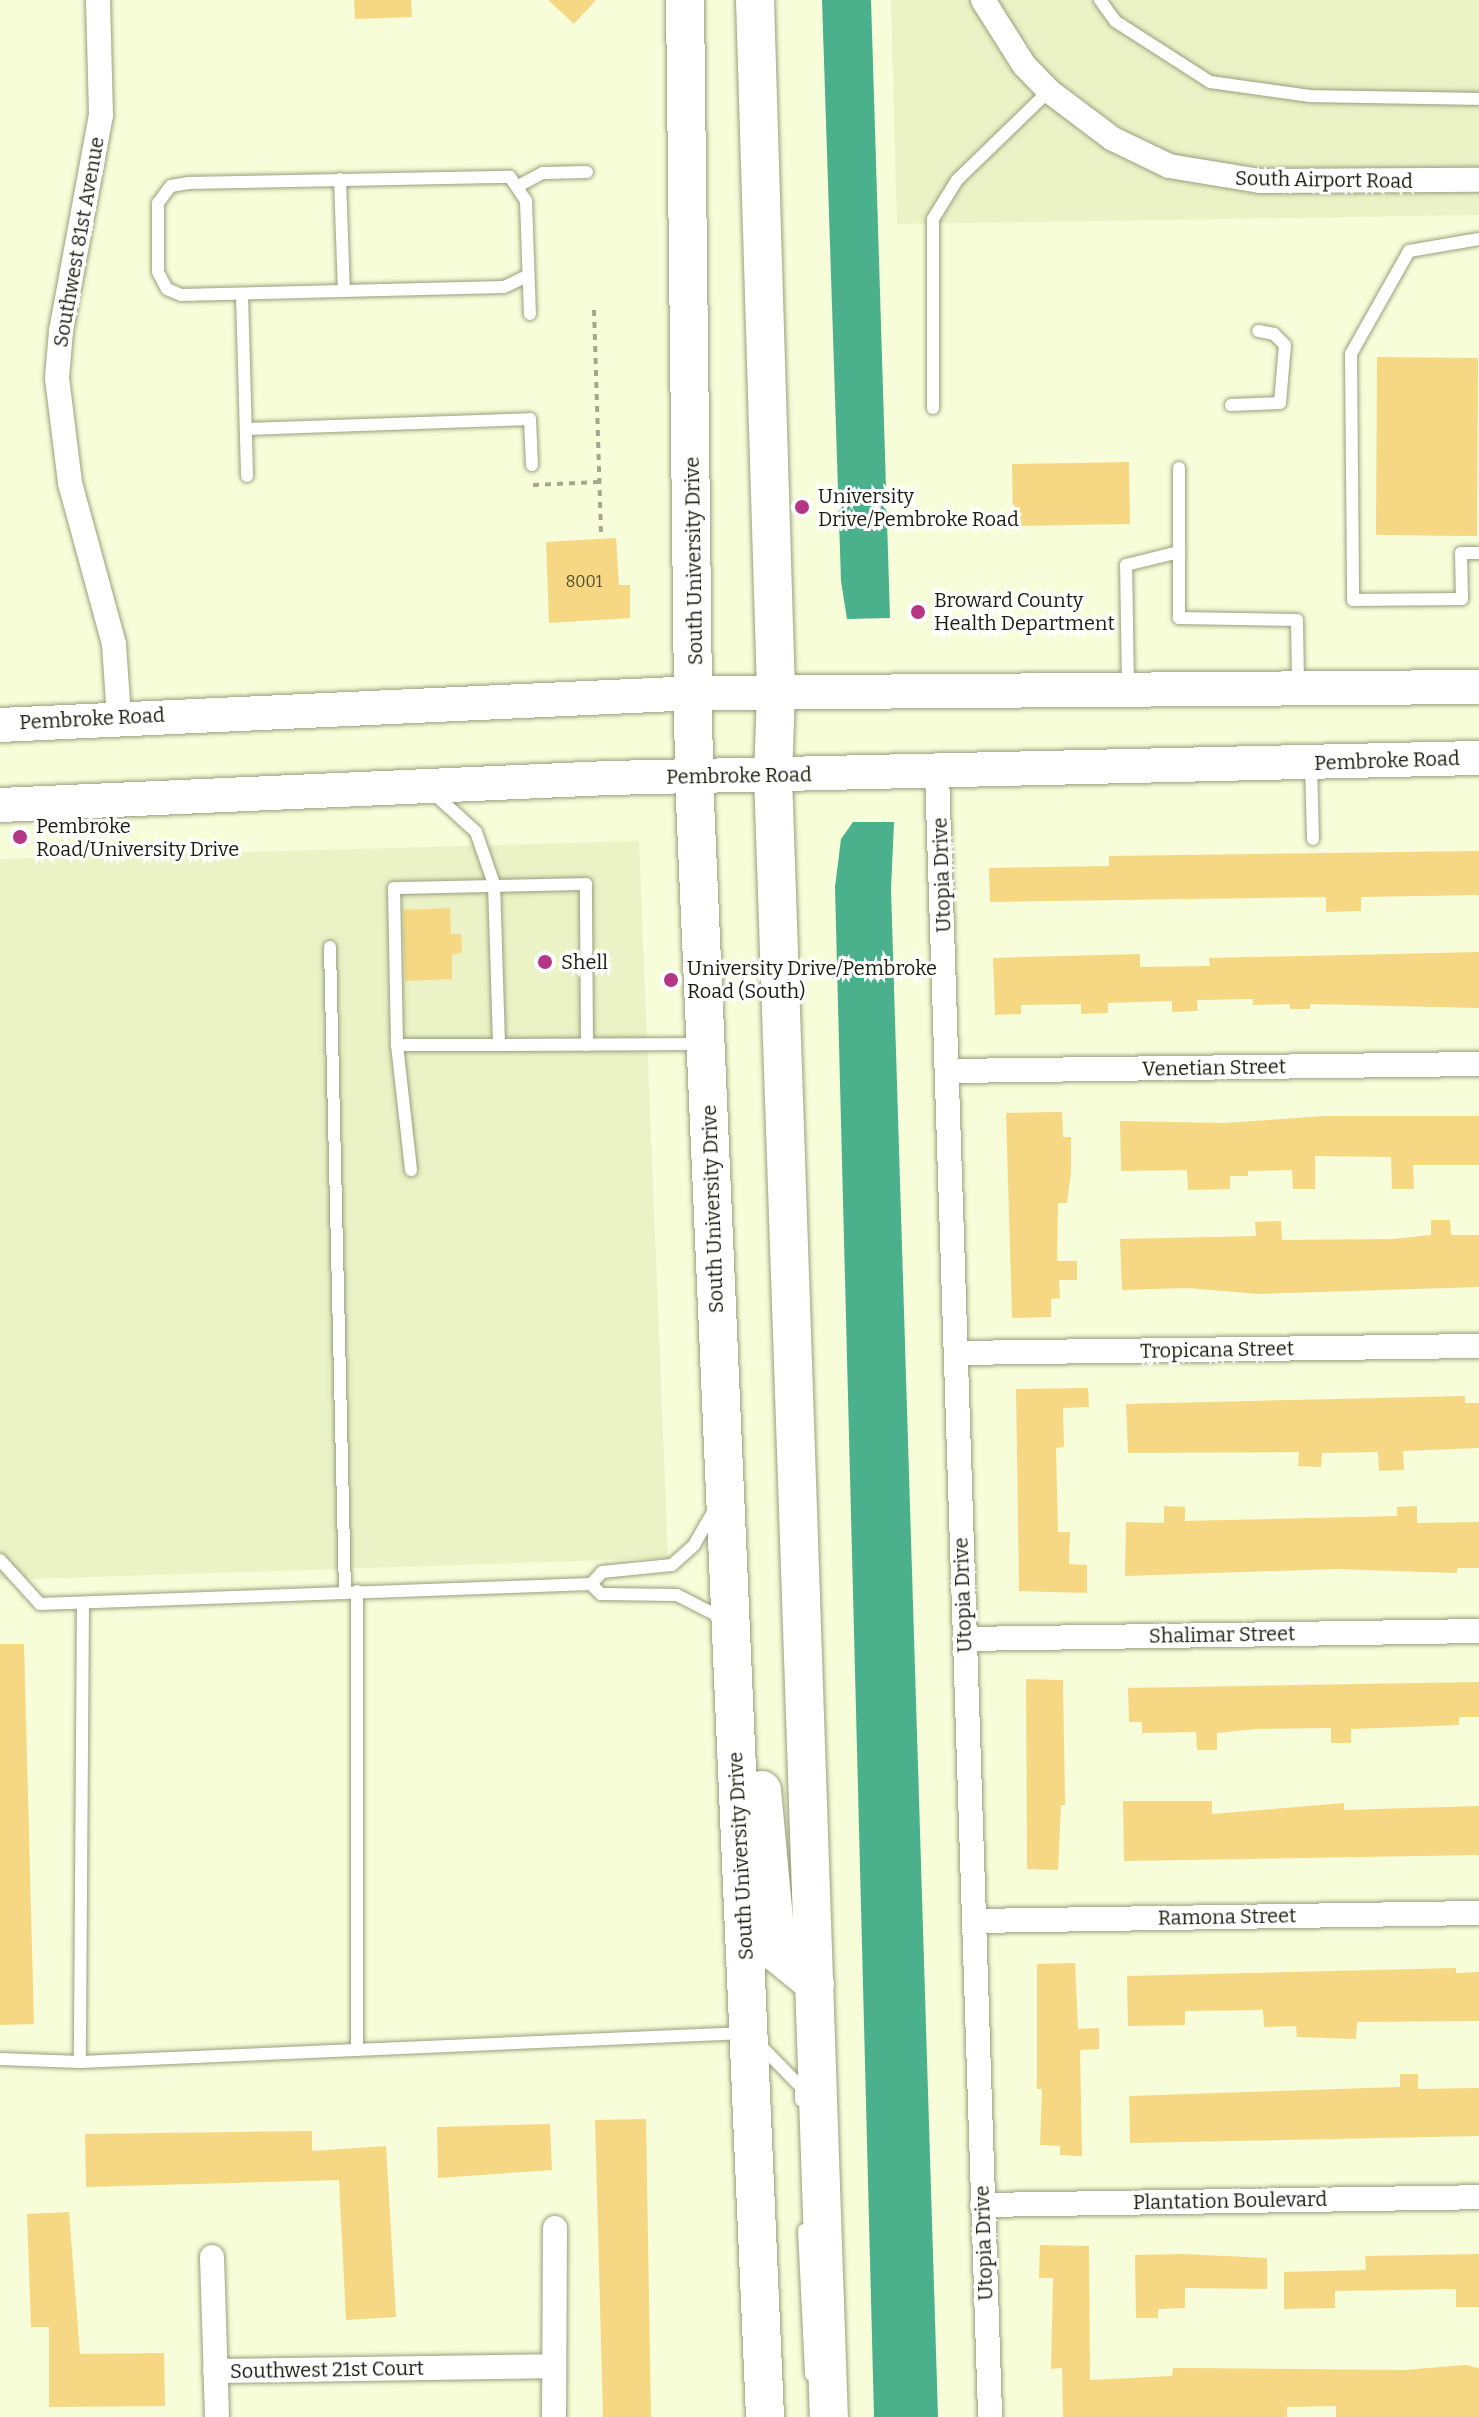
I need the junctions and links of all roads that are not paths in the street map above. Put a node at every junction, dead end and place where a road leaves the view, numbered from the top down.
1 (98, 0) edge
2 (685, 0) edge
3 (755, 0) edge
4 (983, 0) edge
5 (1100, 0) edge
6 (1049, 91) junction
7 (1479, 99) edge
8 (587, 172) dead end
9 (340, 179) junction
10 (1479, 180) edge
11 (520, 185) junction
12 (1479, 239) edge
13 (527, 276) junction
14 (344, 291) junction
15 (242, 294) junction
16 (530, 314) dead end
17 (1258, 331) dead end
18 (1231, 405) dead end
19 (933, 408) dead end
20 (247, 429) junction
21 (532, 465) dead end
22 (1179, 468) dead end
23 (247, 476) dead end
24 (1179, 552) junction
25 (1479, 553) edge
26 (1479, 687) edge
27 (1298, 688) junction
28 (1128, 690) junction
29 (776, 692) junction
30 (696, 693) junction
31 (119, 717) junction
32 (0, 725) edge
33 (1479, 758) edge
34 (1311, 763) junction
35 (937, 773) junction
36 (773, 776) junction
37 (694, 777) junction
38 (426, 786) junction
39 (0, 805) edge
40 (1313, 839) dead end
41 (494, 884) junction
42 (330, 947) dead end
43 (705, 1044) junction
44 (397, 1045) junction
45 (499, 1045) junction
46 (587, 1045) junction
47 (1479, 1064) edge
48 (950, 1071) junction
49 (411, 1170) dead end
50 (1479, 1346) edge
51 (956, 1353) junction
52 (725, 1493) junction
53 (0, 1560) edge
54 (728, 1576) junction
55 (591, 1584) junction
56 (351, 1591) junction
57 (83, 1603) junction
58 (731, 1625) junction
59 (1479, 1631) edge
60 (965, 1639) junction
61 (1479, 1913) edge
62 (974, 1921) junction
63 (815, 1984) junction
64 (749, 2032) junction
65 (357, 2050) junction
66 (0, 2059) edge
67 (80, 2062) junction
68 (801, 2118) dead end
69 (1479, 2197) edge
70 (982, 2205) junction
71 (803, 2212) dead end
72 (555, 2228) dead end
73 (212, 2257) dead end
74 (553, 2366) junction
75 (215, 2371) junction
76 (217, 2417) edge
77 (554, 2417) edge
78 (765, 2417) edge
79 (818, 2417) edge
80 (829, 2417) edge
81 (990, 2417) edge

1 - 31 street, Southwest 81st Avenue
2 - 30 main road, South University Drive
3 - 29 main road
4 - 6 street, South Airport Road
5 - 7 lane
6 - 10 street, South Airport Road
6 - 19 lane
8 - 11 lane
9 - 11 lane
9 - 14 lane
9 - 15 lane
11 - 13 lane
12 - 25 lane
13 - 14 lane
13 - 16 lane
14 - 15 lane
15 - 20 lane
17 - 18 lane
20 - 21 lane
20 - 23 lane
22 - 24 lane
24 - 27 lane
24 - 28 lane
26 - 27 main road, Pembroke Road
27 - 28 main road, Pembroke Road
28 - 29 main road, Pembroke Road
29 - 30 main road, Pembroke Road
29 - 36 main road
30 - 31 main road, Pembroke Road
30 - 37 main road, South University Drive
31 - 32 main road, Pembroke Road
33 - 34 main road, Pembroke Road
34 - 35 main road, Pembroke Road
34 - 40 lane
35 - 36 main road, Pembroke Road
35 - 48 street, Utopia Drive
36 - 37 main road, Pembroke Road
36 - 63 main road
37 - 38 main road, Pembroke Road
37 - 43 main road, South University Drive
38 - 39 main road, Pembroke Road
38 - 41 lane
41 - 44 lane
41 - 45 lane
41 - 46 lane
42 - 56 lane
43 - 46 lane
43 - 52 main road, South University Drive
44 - 45 lane
44 - 49 lane
45 - 46 lane
47 - 48 street, Venetian Street
48 - 51 street, Utopia Drive
50 - 51 street, Tropicana Street
51 - 60 street, Utopia Drive
52 - 54 main road, South University Drive
52 - 55 lane
53 - 57 lane
54 - 58 main road, South University Drive
54 - 63 main road
55 - 56 lane
55 - 58 lane
56 - 57 lane
56 - 65 lane
57 - 67 lane
58 - 64 main road, South University Drive
59 - 60 street, Shalimar Street
60 - 62 street, Utopia Drive
61 - 62 street, Ramona Street
62 - 70 street, Utopia Drive
63 - 80 main road
64 - 65 lane
64 - 68 lane
64 - 78 main road, South University Drive
65 - 67 lane
66 - 67 lane
69 - 70 street, Plantation Boulevard
70 - 81 street, Utopia Drive
71 - 79 lane
72 - 74 street
73 - 75 street, Southwest 21st Court
74 - 75 street, Southwest 21st Court
74 - 77 street
75 - 76 street

